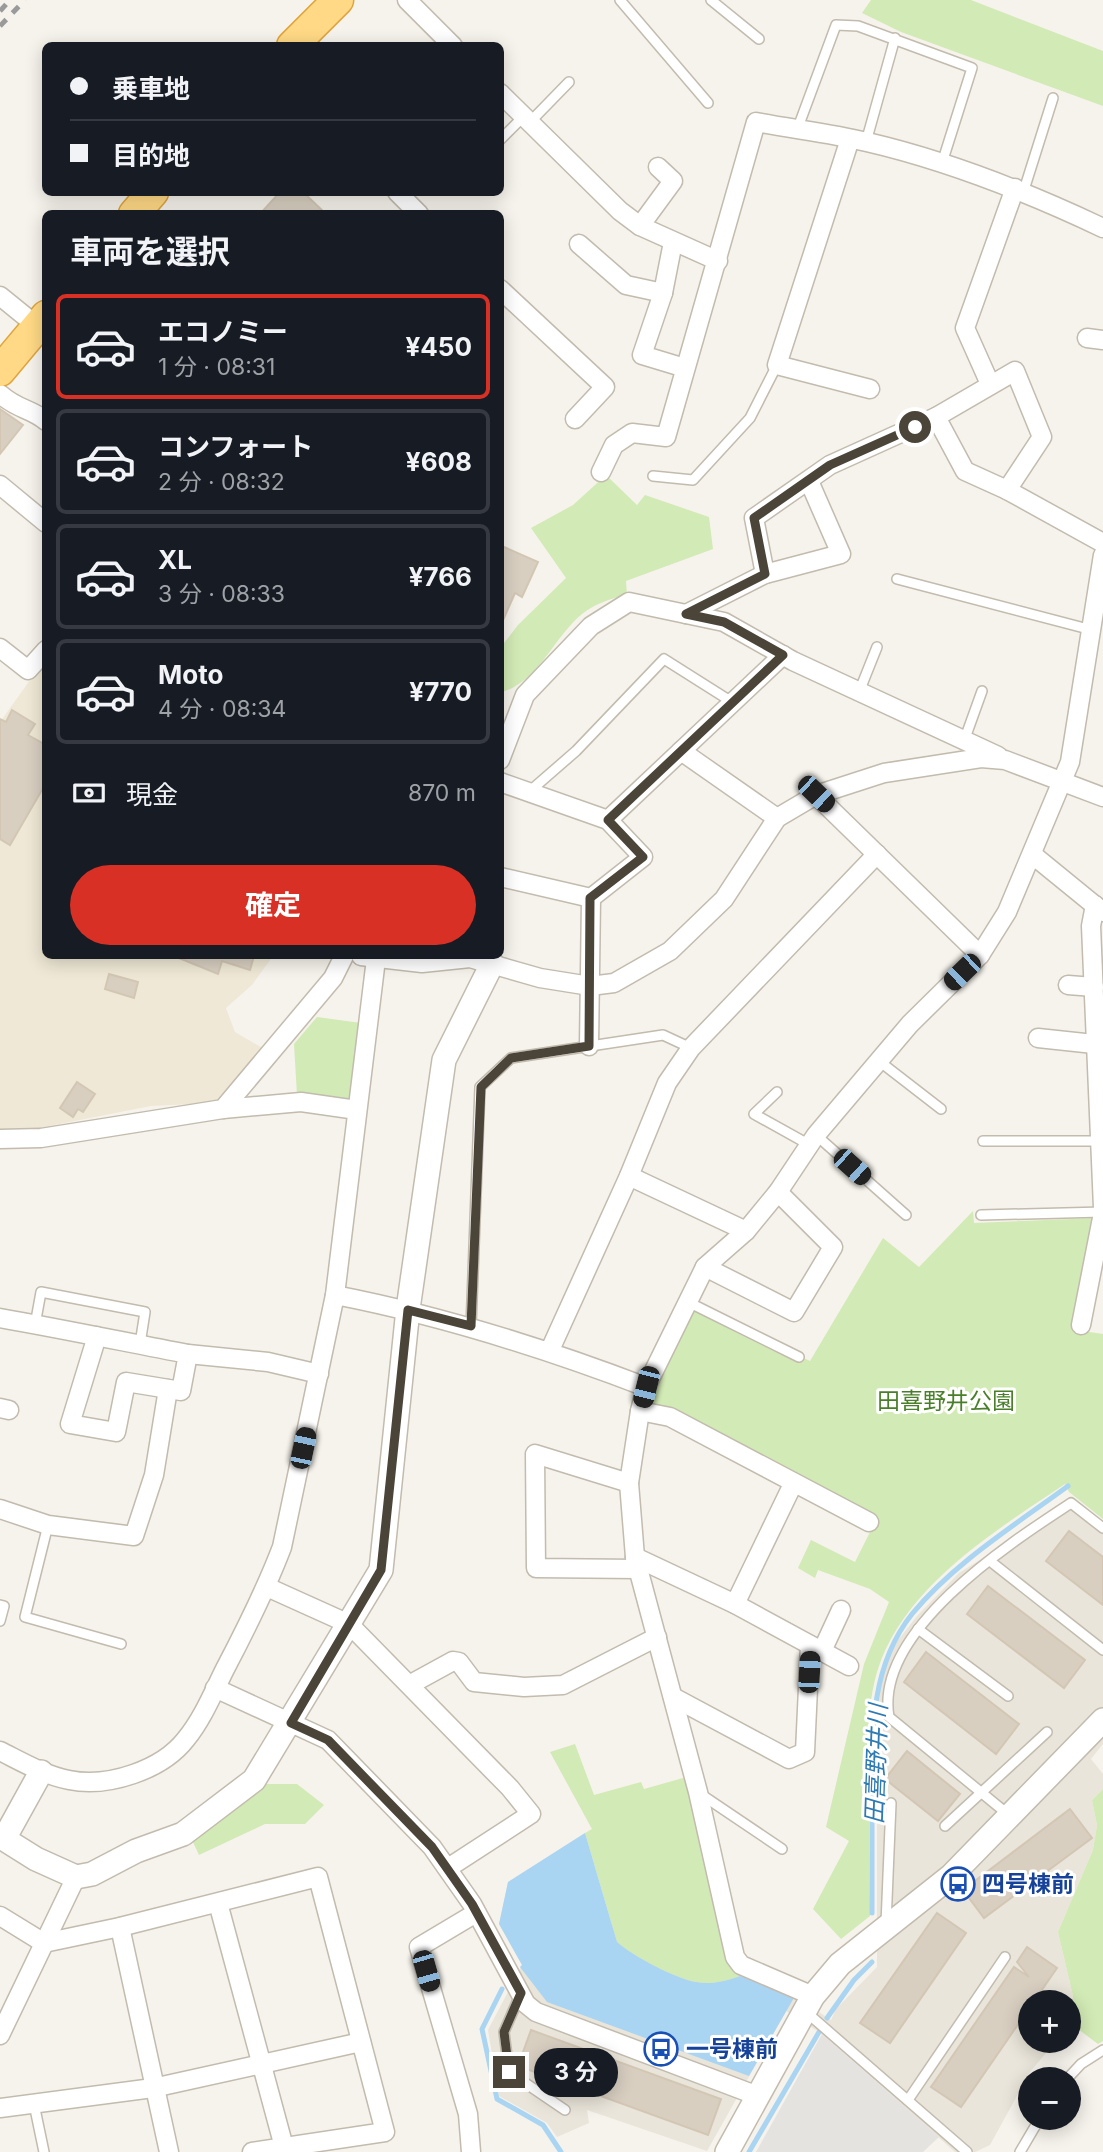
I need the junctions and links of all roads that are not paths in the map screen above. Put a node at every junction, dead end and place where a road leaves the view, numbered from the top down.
1 (338, 0) edge
2 (407, 0) edge
3 (621, 0) edge
4 (710, 0) edge
5 (895, 38) junction
6 (759, 39) dead end
7 (296, 42) edge
8 (449, 42) edge
9 (569, 82) dead end
10 (504, 97) edge
11 (1053, 98) dead end
12 (708, 103) dead end
13 (527, 119) junction
14 (797, 130) junction
15 (504, 137) edge
16 (858, 140) junction
17 (942, 163) junction
18 (658, 167) dead end
19 (1019, 189) junction
20 (150, 196) edge
21 (401, 196) edge
22 (137, 210) edge
23 (415, 210) edge
24 (640, 226) junction
25 (1103, 228) edge
26 (673, 242) junction
27 (579, 244) dead end
28 (718, 261) junction
29 (504, 293) edge
30 (663, 293) junction
31 (0, 296) edge
32 (41, 321) edge
33 (777, 365) junction
34 (685, 368) junction
35 (0, 371) edge
36 (990, 384) junction
37 (870, 389) dead end
38 (0, 394) edge
39 (936, 417) junction
40 (42, 418) edge
41 (575, 419) dead end
42 (601, 472) dead end
43 (653, 476) dead end
44 (808, 481) junction
45 (0, 485) edge
46 (1007, 490) junction
47 (42, 520) edge
48 (1103, 543) edge
49 (1103, 555) edge
50 (765, 574) junction
51 (897, 579) dead end
52 (686, 614) junction
53 (1092, 630) junction
54 (877, 647) dead end
55 (0, 648) edge
56 (42, 654) edge
57 (783, 655) junction
58 (982, 691) dead end
59 (859, 692) junction
60 (732, 702) junction
61 (964, 741) junction
62 (504, 750) edge
63 (681, 751) junction
64 (1005, 760) junction
65 (1061, 781) junction
66 (504, 783) edge
67 (530, 791) junction
68 (816, 794) junction
69 (1103, 797) edge
70 (777, 818) junction
71 (608, 820) junction
72 (877, 854) junction
73 (1033, 855) junction
74 (504, 878) edge
75 (590, 898) junction
76 (1099, 909) edge
77 (980, 955) junction
78 (342, 959) edge
79 (368, 959) edge
80 (428, 959) edge
81 (477, 959) edge
82 (1068, 985) dead end
83 (590, 986) junction
84 (1094, 987) junction
85 (1099, 1018) edge
86 (1038, 1038) dead end
87 (1094, 1044) junction
88 (589, 1046) junction
89 (691, 1048) junction
90 (879, 1061) junction
91 (777, 1092) dead end
92 (223, 1109) junction
93 (941, 1109) dead end
94 (356, 1110) junction
95 (0, 1139) edge
96 (812, 1139) junction
97 (983, 1141) dead end
98 (1098, 1141) junction
99 (629, 1176) junction
100 (778, 1192) junction
101 (1103, 1211) edge
102 (906, 1215) dead end
103 (981, 1216) dead end
104 (746, 1231) junction
105 (705, 1268) junction
106 (335, 1295) junction
107 (688, 1302) junction
108 (408, 1310) junction
109 (0, 1318) edge
110 (35, 1325) junction
111 (1081, 1325) dead end
112 (471, 1326) junction
113 (97, 1336) junction
114 (140, 1344) junction
115 (550, 1350) junction
116 (188, 1354) junction
117 (799, 1357) dead end
118 (319, 1374) junction
119 (646, 1387) junction
120 (168, 1389) junction
121 (640, 1411) junction
122 (629, 1483) junction
123 (793, 1484) junction
124 (1, 1513) edge
125 (869, 1522) dead end
126 (48, 1525) junction
127 (1103, 1528) edge
128 (990, 1561) junction
129 (636, 1563) junction
130 (267, 1587) junction
131 (735, 1604) junction
132 (0, 1605) edge
133 (841, 1610) dead end
134 (0, 1621) edge
135 (349, 1624) junction
136 (918, 1629) junction
137 (657, 1637) junction
138 (121, 1644) dead end
139 (816, 1648) junction
140 (1103, 1650) edge
141 (849, 1666) dead end
142 (411, 1684) junction
143 (215, 1688) junction
144 (1008, 1696) dead end
145 (673, 1697) junction
146 (1103, 1720) edge
147 (291, 1723) junction
148 (1047, 1732) dead end
149 (0, 1751) edge
150 (41, 1772) junction
151 (983, 1791) junction
152 (698, 1792) junction
153 (891, 1803) dead end
154 (1011, 1817) junction
155 (945, 1826) dead end
156 (2, 1837) edge
157 (782, 1849) dead end
158 (448, 1868) junction
159 (76, 1877) junction
160 (218, 1903) junction
161 (476, 1913) junction
162 (0, 1916) edge
163 (120, 1927) junction
164 (886, 1927) junction
165 (44, 1943) junction
166 (1004, 1956) dead end
167 (521, 1993) junction
168 (809, 2003) junction
169 (0, 2035) edge
170 (361, 2042) junction
171 (1103, 2050) edge
172 (260, 2064) junction
173 (1078, 2067) edge
174 (153, 2088) junction
175 (758, 2096) junction
176 (908, 2100) junction
177 (34, 2104) junction
178 (0, 2108) edge
179 (565, 2110) dead end
180 (1033, 2130) edge
181 (284, 2147) junction
182 (44, 2152) edge
183 (169, 2152) edge
184 (252, 2152) edge
185 (471, 2152) edge
186 (727, 2152) edge
187 (967, 2152) edge
188 (1020, 2152) edge

1 - 7 highway
2 - 8 street
3 - 12 lane
4 - 6 lane
5 - 14 lane
5 - 16 lane
5 - 17 lane
9 - 13 lane
10 - 13 street
11 - 19 lane
13 - 15 lane
13 - 24 street
14 - 16 street
14 - 28 street
16 - 17 street
16 - 33 street
17 - 19 street
18 - 24 street
19 - 25 street
19 - 36 street
20 - 22 highway
21 - 23 street
24 - 26 street
26 - 28 street
26 - 30 street
27 - 30 street
28 - 34 street
29 - 41 street
30 - 34 street
31 - 32 street
32 - 35 highway
33 - 37 street
33 - 43 lane
34 - 42 street
36 - 39 street
36 - 46 street
38 - 40 street
39 - 44 street
39 - 46 street
44 - 50 street
44 - 50 street
45 - 47 street
46 - 48 street
49 - 53 street
50 - 52 street
51 - 53 lane
52 - 57 street
52 - 62 street
53 - 65 street
54 - 59 lane
55 - 56 street
57 - 59 street
57 - 60 street
58 - 61 lane
59 - 61 street
60 - 63 street
60 - 67 lane
61 - 64 street
63 - 70 street
63 - 71 street
64 - 65 street
64 - 68 street
65 - 69 street
65 - 73 street
66 - 67 street
67 - 71 street
68 - 70 street
68 - 72 street
70 - 83 street
71 - 75 street
72 - 77 street
72 - 89 street
73 - 76 street
73 - 77 street
74 - 75 street
75 - 83 street
76 - 84 street
77 - 90 street
78 - 92 street
79 - 94 street
80 - 81 street
81 - 83 street
81 - 108 street
82 - 84 street
83 - 88 street
84 - 85 street
85 - 87 street
86 - 87 street
87 - 98 street
88 - 89 lane
88 - 112 lane
89 - 99 street
90 - 93 lane
90 - 96 street
91 - 96 lane
92 - 94 street
92 - 95 street
94 - 106 street
96 - 100 street
96 - 102 lane
97 - 98 lane
98 - 101 street
99 - 104 street
99 - 115 street
100 - 104 street
100 - 105 street
101 - 103 lane
101 - 111 street
104 - 105 street
105 - 107 street
106 - 108 street
106 - 118 street
107 - 117 lane
107 - 119 street
108 - 112 street
108 - 135 street
109 - 110 street
110 - 113 street
110 - 114 lane
112 - 115 street
113 - 114 street
113 - 120 street
114 - 116 street
115 - 119 street
116 - 118 street
116 - 120 street
118 - 130 street
119 - 121 street
120 - 126 street
121 - 122 street
121 - 123 street
122 - 129 street
122 - 129 street
123 - 125 street
123 - 131 street
124 - 126 street
126 - 138 lane
127 - 128 lane
128 - 136 lane
128 - 140 lane
129 - 131 street
129 - 137 street
130 - 135 street
130 - 143 street
131 - 139 street
132 - 134 lane
133 - 139 street
135 - 142 street
135 - 147 street
136 - 144 lane
136 - 151 lane
137 - 142 street
137 - 145 street
139 - 141 street
139 - 145 street
142 - 158 street
143 - 147 street
143 - 150 street
145 - 152 street
146 - 154 street
147 - 158 street
147 - 159 street
148 - 151 lane
149 - 150 street
150 - 156 street
151 - 154 lane
151 - 155 lane
152 - 157 lane
152 - 168 street
153 - 164 lane
154 - 164 street
156 - 159 street
158 - 161 street
159 - 165 street
160 - 163 street
160 - 170 street
160 - 172 street
161 - 167 street
161 - 185 street
162 - 165 street
163 - 165 street
163 - 174 street
164 - 168 street
165 - 169 street
166 - 176 lane
167 - 175 street
167 - 179 lane
168 - 175 street
168 - 176 lane
170 - 172 street
170 - 181 street
171 - 173 lane
172 - 174 street
172 - 181 street
174 - 177 street
174 - 183 street
175 - 186 street
176 - 187 lane
177 - 178 street
177 - 182 lane
180 - 188 lane
181 - 184 street

